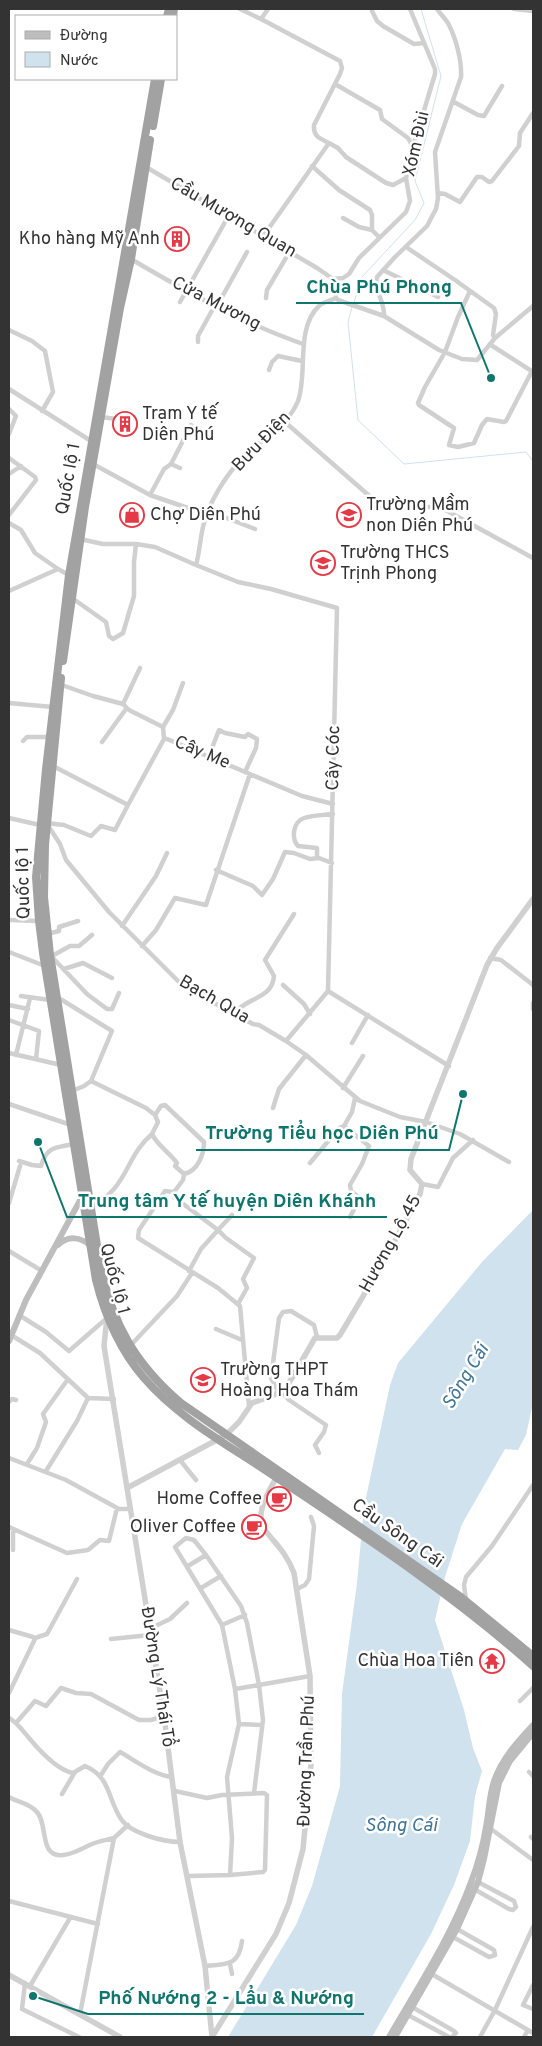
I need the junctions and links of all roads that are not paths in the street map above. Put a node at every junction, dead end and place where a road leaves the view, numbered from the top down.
1 (240, 9) edge
2 (268, 9) edge
3 (410, 9) edge
4 (437, 9) edge
5 (514, 9) edge
6 (372, 11) dead end
7 (533, 12) edge
8 (261, 19) junction
9 (424, 43) junction
10 (155, 80) edge
11 (161, 80) edge
12 (335, 84) junction
13 (502, 86) dead end
14 (454, 102) junction
15 (533, 113) edge
16 (328, 143) junction
17 (413, 147) junction
18 (312, 166) junction
19 (146, 167) junction
20 (406, 178) junction
21 (438, 193) junction
22 (229, 215) junction
23 (343, 218) dead end
24 (372, 230) junction
25 (264, 235) junction
26 (380, 237) junction
27 (406, 247) junction
28 (290, 251) junction
29 (247, 252) dead end
30 (131, 259) junction
31 (383, 270) junction
32 (333, 279) junction
33 (186, 290) junction
34 (470, 291) junction
35 (438, 297) dead end
36 (266, 298) dead end
37 (336, 298) junction
38 (180, 302) dead end
39 (216, 305) junction
40 (533, 306) edge
41 (384, 316) junction
42 (9, 330) edge
43 (496, 338) junction
44 (198, 342) dead end
45 (303, 344) junction
46 (491, 345) junction
47 (445, 352) junction
48 (302, 360) junction
49 (270, 370) dead end
50 (533, 372) edge
51 (9, 389) edge
52 (9, 408) edge
53 (42, 411) junction
54 (101, 417) junction
55 (116, 419) dead end
56 (285, 422) junction
57 (190, 425) dead end
58 (9, 434) edge
59 (91, 440) junction
60 (10, 459) edge
61 (93, 464) junction
62 (171, 464) junction
63 (20, 466) junction
64 (180, 468) dead end
65 (9, 474) edge
66 (150, 495) junction
67 (208, 512) junction
68 (9, 514) edge
69 (9, 523) edge
70 (256, 529) dead end
71 (80, 539) junction
72 (136, 544) junction
73 (533, 558) edge
74 (196, 565) junction
75 (58, 569) junction
76 (68, 575) junction
77 (9, 591) edge
78 (72, 598) junction
79 (140, 668) dead end
80 (183, 683) dead end
81 (58, 684) junction
82 (9, 702) edge
83 (124, 706) junction
84 (53, 707) junction
85 (163, 727) junction
86 (50, 737) junction
87 (164, 739) junction
88 (23, 741) dead end
89 (102, 742) dead end
90 (209, 756) junction
91 (53, 766) junction
92 (248, 773) junction
93 (333, 804) junction
94 (128, 805) junction
95 (333, 814) junction
96 (9, 818) edge
97 (43, 824) junction
98 (167, 853) dead end
99 (317, 858) junction
100 (332, 863) junction
101 (216, 870) junction
102 (533, 899) edge
103 (294, 914) dead end
104 (9, 920) edge
105 (78, 921) dead end
106 (39, 922) junction
107 (122, 926) junction
108 (47, 934) junction
109 (92, 935) dead end
110 (142, 946) junction
111 (9, 952) edge
112 (51, 956) junction
113 (490, 958) junction
114 (46, 966) junction
115 (64, 969) junction
116 (112, 978) dead end
117 (283, 985) dead end
118 (533, 985) edge
119 (328, 991) junction
120 (120, 993) dead end
121 (21, 996) dead end
122 (30, 998) junction
123 (54, 999) junction
124 (533, 1004) edge
125 (9, 1005) edge
126 (28, 1009) junction
127 (533, 1009) edge
128 (235, 1013) junction
129 (310, 1014) junction
130 (368, 1015) junction
131 (9, 1020) edge
132 (23, 1025) junction
133 (286, 1041) junction
134 (352, 1042) dead end
135 (9, 1053) edge
136 (16, 1054) junction
137 (306, 1055) junction
138 (363, 1056) dead end
139 (36, 1059) junction
140 (61, 1065) junction
141 (448, 1066) junction
142 (91, 1081) junction
143 (343, 1088) junction
144 (72, 1091) junction
145 (355, 1098) junction
146 (9, 1104) edge
147 (273, 1108) dead end
148 (155, 1115) junction
149 (426, 1122) junction
150 (71, 1124) junction
151 (344, 1126) junction
152 (152, 1134) junction
153 (473, 1140) junction
154 (74, 1144) junction
155 (509, 1162) dead end
156 (310, 1163) dead end
157 (184, 1174) junction
158 (422, 1184) junction
159 (88, 1188) junction
160 (174, 1192) junction
161 (82, 1196) junction
162 (9, 1203) edge
163 (90, 1207) junction
164 (232, 1215) dead end
165 (350, 1217) dead end
166 (218, 1230) junction
167 (89, 1244) junction
168 (56, 1248) junction
169 (9, 1251) edge
170 (98, 1252) junction
171 (42, 1272) junction
172 (190, 1272) junction
173 (238, 1304) junction
174 (20, 1315) junction
175 (107, 1317) junction
176 (216, 1329) dead end
177 (10, 1336) edge
178 (317, 1337) junction
179 (242, 1340) junction
180 (130, 1346) junction
181 (68, 1379) junction
182 (280, 1392) junction
183 (88, 1398) junction
184 (114, 1399) junction
185 (16, 1400) dead end
186 (9, 1402) edge
187 (249, 1406) junction
188 (223, 1437) junction
189 (319, 1453) dead end
190 (9, 1458) edge
191 (180, 1460) junction
192 (27, 1464) junction
193 (46, 1471) junction
194 (277, 1477) junction
195 (196, 1480) dead end
196 (127, 1488) junction
197 (532, 1488) edge
198 (316, 1499) junction
199 (117, 1508) junction
200 (131, 1509) junction
201 (311, 1517) dead end
202 (11, 1528) edge
203 (13, 1550) dead end
204 (206, 1554) junction
205 (188, 1566) junction
206 (221, 1576) junction
207 (77, 1579) dead end
208 (201, 1588) junction
209 (297, 1589) junction
210 (461, 1600) junction
211 (187, 1603) dead end
212 (245, 1616) junction
213 (222, 1625) junction
214 (9, 1630) edge
215 (149, 1632) junction
216 (35, 1638) junction
217 (111, 1639) dead end
218 (533, 1656) edge
219 (533, 1666) edge
220 (310, 1676) junction
221 (258, 1685) junction
222 (533, 1688) edge
223 (235, 1689) junction
224 (9, 1694) edge
225 (520, 1701) dead end
226 (164, 1716) junction
227 (9, 1718) edge
228 (16, 1722) junction
229 (239, 1724) junction
230 (262, 1725) junction
231 (533, 1725) edge
232 (533, 1733) edge
233 (75, 1772) junction
234 (529, 1772) dead end
235 (101, 1776) junction
236 (533, 1776) edge
237 (172, 1777) junction
238 (175, 1791) junction
239 (254, 1792) junction
240 (62, 1794) dead end
241 (227, 1795) junction
242 (9, 1797) edge
243 (128, 1825) junction
244 (489, 1829) junction
245 (114, 1838) junction
246 (180, 1842) junction
247 (533, 1860) edge
248 (230, 1875) junction
249 (188, 1876) junction
250 (474, 1884) junction
251 (9, 1901) edge
252 (70, 1918) junction
253 (98, 1924) junction
254 (533, 1928) edge
255 (457, 1929) junction
256 (452, 1937) junction
257 (242, 1941) dead end
258 (230, 1964) junction
259 (205, 1966) junction
260 (429, 1973) junction
261 (232, 1974) dead end
262 (9, 1976) edge
263 (27, 1984) junction
264 (533, 1985) edge
265 (412, 2007) junction
266 (533, 2009) edge
267 (495, 2010) junction
268 (80, 2014) junction
269 (408, 2015) junction
270 (531, 2031) edge
271 (79, 2037) edge
272 (120, 2037) edge
273 (212, 2037) edge
274 (389, 2037) edge
275 (395, 2037) edge
276 (450, 2037) edge
277 (480, 2037) edge
278 (524, 2037) edge

1 - 8 street
2 - 8 street
3 - 9 street, Xóm Đùi
4 - 14 street
5 - 7 street
6 - 9 street
8 - 12 street
9 - 17 street, Xóm Đùi
10 - 59 highway, Quốc lộ 1
11 - 19 highway, Quốc lộ 1
12 - 16 street
12 - 17 street
13 - 14 street
14 - 21 street
15 - 21 street
16 - 18 street
16 - 20 street
17 - 20 street, Xóm Đùi
18 - 24 street
18 - 25 street
19 - 22 street, Cầu Mương Quan
19 - 30 highway, Quốc lộ 1
20 - 26 street, Xóm Đùi
21 - 27 street
22 - 25 street, Cầu Mương Quan
22 - 33 street
23 - 24 street
24 - 26 street
25 - 28 street, Cầu Mương Quan
26 - 32 street, Xóm Đùi
27 - 31 street
27 - 34 street
28 - 32 street, Cầu Mương Quan
28 - 36 street
29 - 39 street
30 - 33 street, Cửa Mương
30 - 54 highway, Quốc lộ 1
31 - 35 street
31 - 41 street
32 - 37 street
33 - 38 street
33 - 39 street, Cửa Mương
34 - 43 street
34 - 47 street
37 - 41 street
37 - 45 street, Bưu Điện
39 - 44 street
39 - 45 street, Cửa Mương
40 - 43 street
41 - 47 street
42 - 53 street
43 - 46 street
45 - 48 street, Bưu Điện
46 - 47 street
46 - 50 street
47 - 50 street
48 - 49 street
48 - 56 street, Bưu Điện
51 - 53 street
52 - 58 street
53 - 59 street
54 - 55 street
54 - 61 highway, Quốc lộ 1
56 - 67 street, Bưu Điện
56 - 73 street
57 - 62 street
59 - 76 highway, Quốc lộ 1
60 - 63 street
61 - 66 street
61 - 71 highway, Quốc lộ 1
62 - 64 street
62 - 66 street
63 - 65 street
63 - 68 street
66 - 67 street
67 - 70 street
67 - 74 street, Bưu Điện
69 - 75 street
71 - 72 street
71 - 78 highway, Quốc lộ 1
72 - 74 street
72 - 78 street
74 - 93 street, Cây Cóc
75 - 76 street
75 - 77 street
76 - 81 highway, Quốc lộ 1
78 - 81 highway, Quốc lộ 1
79 - 83 street
80 - 85 street
81 - 83 street
81 - 84 highway, Quốc lộ 1
81 - 91 highway, Quốc lộ 1
82 - 84 street
83 - 85 street
83 - 89 street
84 - 86 highway, Quốc lộ 1
85 - 87 street
86 - 88 street
86 - 97 highway, Quốc lộ 1
87 - 90 street, Cây Me
87 - 94 street, Cây Me
90 - 92 street, Cây Me
90 - 92 street
91 - 94 street
91 - 97 highway, Quốc lộ 1
92 - 93 street, Cây Me
92 - 101 street
93 - 95 street, Cây Cóc
94 - 97 street, Cây Me
95 - 99 street
95 - 100 street, Cây Cóc
96 - 97 street
97 - 106 highway, Quốc lộ 1
97 - 107 street, Bạch Qua
97 - 108 highway, Quốc lộ 1
98 - 107 street
99 - 100 street
99 - 101 street
100 - 119 street, Cây Cóc
101 - 110 street
102 - 113 street, Hương Lộ 45
103 - 128 street
104 - 106 street
105 - 108 street
106 - 114 highway, Quốc lộ 1
107 - 110 street, Bạch Qua
108 - 112 highway, Quốc lộ 1
109 - 112 street
110 - 128 street, Bạch Qua
111 - 114 street
112 - 115 street
112 - 123 highway, Quốc lộ 1
113 - 118 street
113 - 141 street, Hương Lộ 45
114 - 123 highway, Quốc lộ 1
115 - 116 street
115 - 120 street
117 - 129 street
119 - 129 street
119 - 130 street
121 - 122 street
122 - 123 street
122 - 126 street
123 - 140 highway, Quốc lộ 1
123 - 142 street
123 - 144 highway, Quốc lộ 1
124 - 127 street
125 - 126 street
126 - 132 street
128 - 133 street, Bạch Qua
129 - 133 street
130 - 134 street
130 - 141 street
131 - 132 street
132 - 136 street
132 - 139 street
133 - 137 street, Bạch Qua
135 - 136 street
136 - 139 street
137 - 143 street, Bạch Qua
137 - 147 street
138 - 143 street
139 - 140 street
140 - 150 highway, Quốc lộ 1
141 - 149 street, Hương Lộ 45
142 - 144 street
142 - 148 street
143 - 145 street, Bạch Qua
144 - 159 highway, Quốc lộ 1
145 - 149 street, Bạch Qua
145 - 151 street
146 - 150 street
148 - 152 street
148 - 157 street
149 - 153 street, Bạch Qua
149 - 158 street, Hương Lộ 45
150 - 154 highway, Quốc lộ 1
151 - 156 street
151 - 165 street
152 - 157 street
152 - 163 street
153 - 155 street, Bạch Qua
153 - 158 street
154 - 161 highway, Quốc lộ 1
154 - 162 street
157 - 160 street
158 - 178 street, Hương Lộ 45
159 - 161 main road
159 - 163 highway, Quốc lộ 1
160 - 166 street
160 - 172 street
161 - 167 highway, Quốc lộ 1
161 - 168 main road
163 - 170 highway, Quốc lộ 1
164 - 166 street
166 - 172 street
166 - 173 street
167 - 168 main road
167 - 170 main road
167 - 175 highway, Quốc lộ 1
168 - 171 main road
169 - 171 street
170 - 180 highway, Quốc lộ 1
171 - 174 main road
172 - 173 street
172 - 180 street
173 - 179 street
174 - 175 street
174 - 177 main road
175 - 184 street, Đường Lý Thái Tổ
175 - 188 highway, Quốc lộ 1
176 - 179 street
177 - 181 street
178 - 182 street
178 - 182 street
179 - 187 street
180 - 188 highway, Quốc lộ 1
181 - 183 street
181 - 192 street
182 - 187 street
182 - 189 street
183 - 184 street
183 - 193 street
184 - 196 street, Đường Lý Thái Tổ
185 - 186 street
187 - 188 street
188 - 191 street
188 - 194 highway, Quốc lộ 1
188 - 198 highway, Quốc lộ 1
190 - 192 street
191 - 195 street
191 - 196 street
192 - 193 street
193 - 199 street
194 - 198 highway, Quốc lộ 1
194 - 209 street, Đường Trần Phú
196 - 200 street, Đường Lý Thái Tổ
197 - 210 street
198 - 210 highway, Cầu Sông Cái
199 - 200 street
199 - 202 street
200 - 215 street, Đường Lý Thái Tổ
201 - 209 street
202 - 203 street
204 - 205 street
204 - 205 street
204 - 206 street
205 - 208 street
206 - 208 street
206 - 212 street
207 - 216 street
208 - 213 street
209 - 220 street, Đường Trần Phú
210 - 218 highway
210 - 219 highway
211 - 215 street
212 - 213 street
212 - 221 street
213 - 223 street
214 - 216 street
215 - 217 street
215 - 226 street, Đường Lý Thái Tổ
216 - 224 street
220 - 221 street
220 - 273 street, Đường Trần Phú
221 - 223 street
221 - 230 street
222 - 225 street
223 - 229 street
226 - 228 street
226 - 237 street, Đường Lý Thái Tổ
227 - 228 street
228 - 233 street
229 - 230 street
229 - 241 street
230 - 239 street
231 - 244 main road
232 - 244 main road
233 - 235 street
233 - 240 street
234 - 236 street
235 - 237 street
235 - 243 street
237 - 238 street, Đường Lý Thái Tổ
238 - 241 street
238 - 246 street, Đường Lý Thái Tổ
239 - 241 street
239 - 248 street
241 - 248 street
242 - 245 street
243 - 245 street
243 - 246 street
244 - 247 street
244 - 250 main road
245 - 253 street
246 - 249 street, Đường Lý Thái Tổ
248 - 249 street
249 - 259 street, Đường Lý Thái Tổ
250 - 250 street
250 - 255 main road
250 - 260 main road
251 - 252 street
252 - 253 street
252 - 263 street
253 - 268 street
254 - 267 street
255 - 256 main road
255 - 256 street
256 - 260 main road
257 - 258 street
258 - 259 street
258 - 261 street
259 - 273 street, Đường Lý Thái Tổ
260 - 265 main road
260 - 267 street
260 - 274 main road
262 - 263 street
263 - 268 street
263 - 271 street
264 - 266 street
265 - 269 main road
265 - 276 street
267 - 270 street
267 - 277 street
268 - 272 street
269 - 275 main road
269 - 276 street
270 - 278 street

